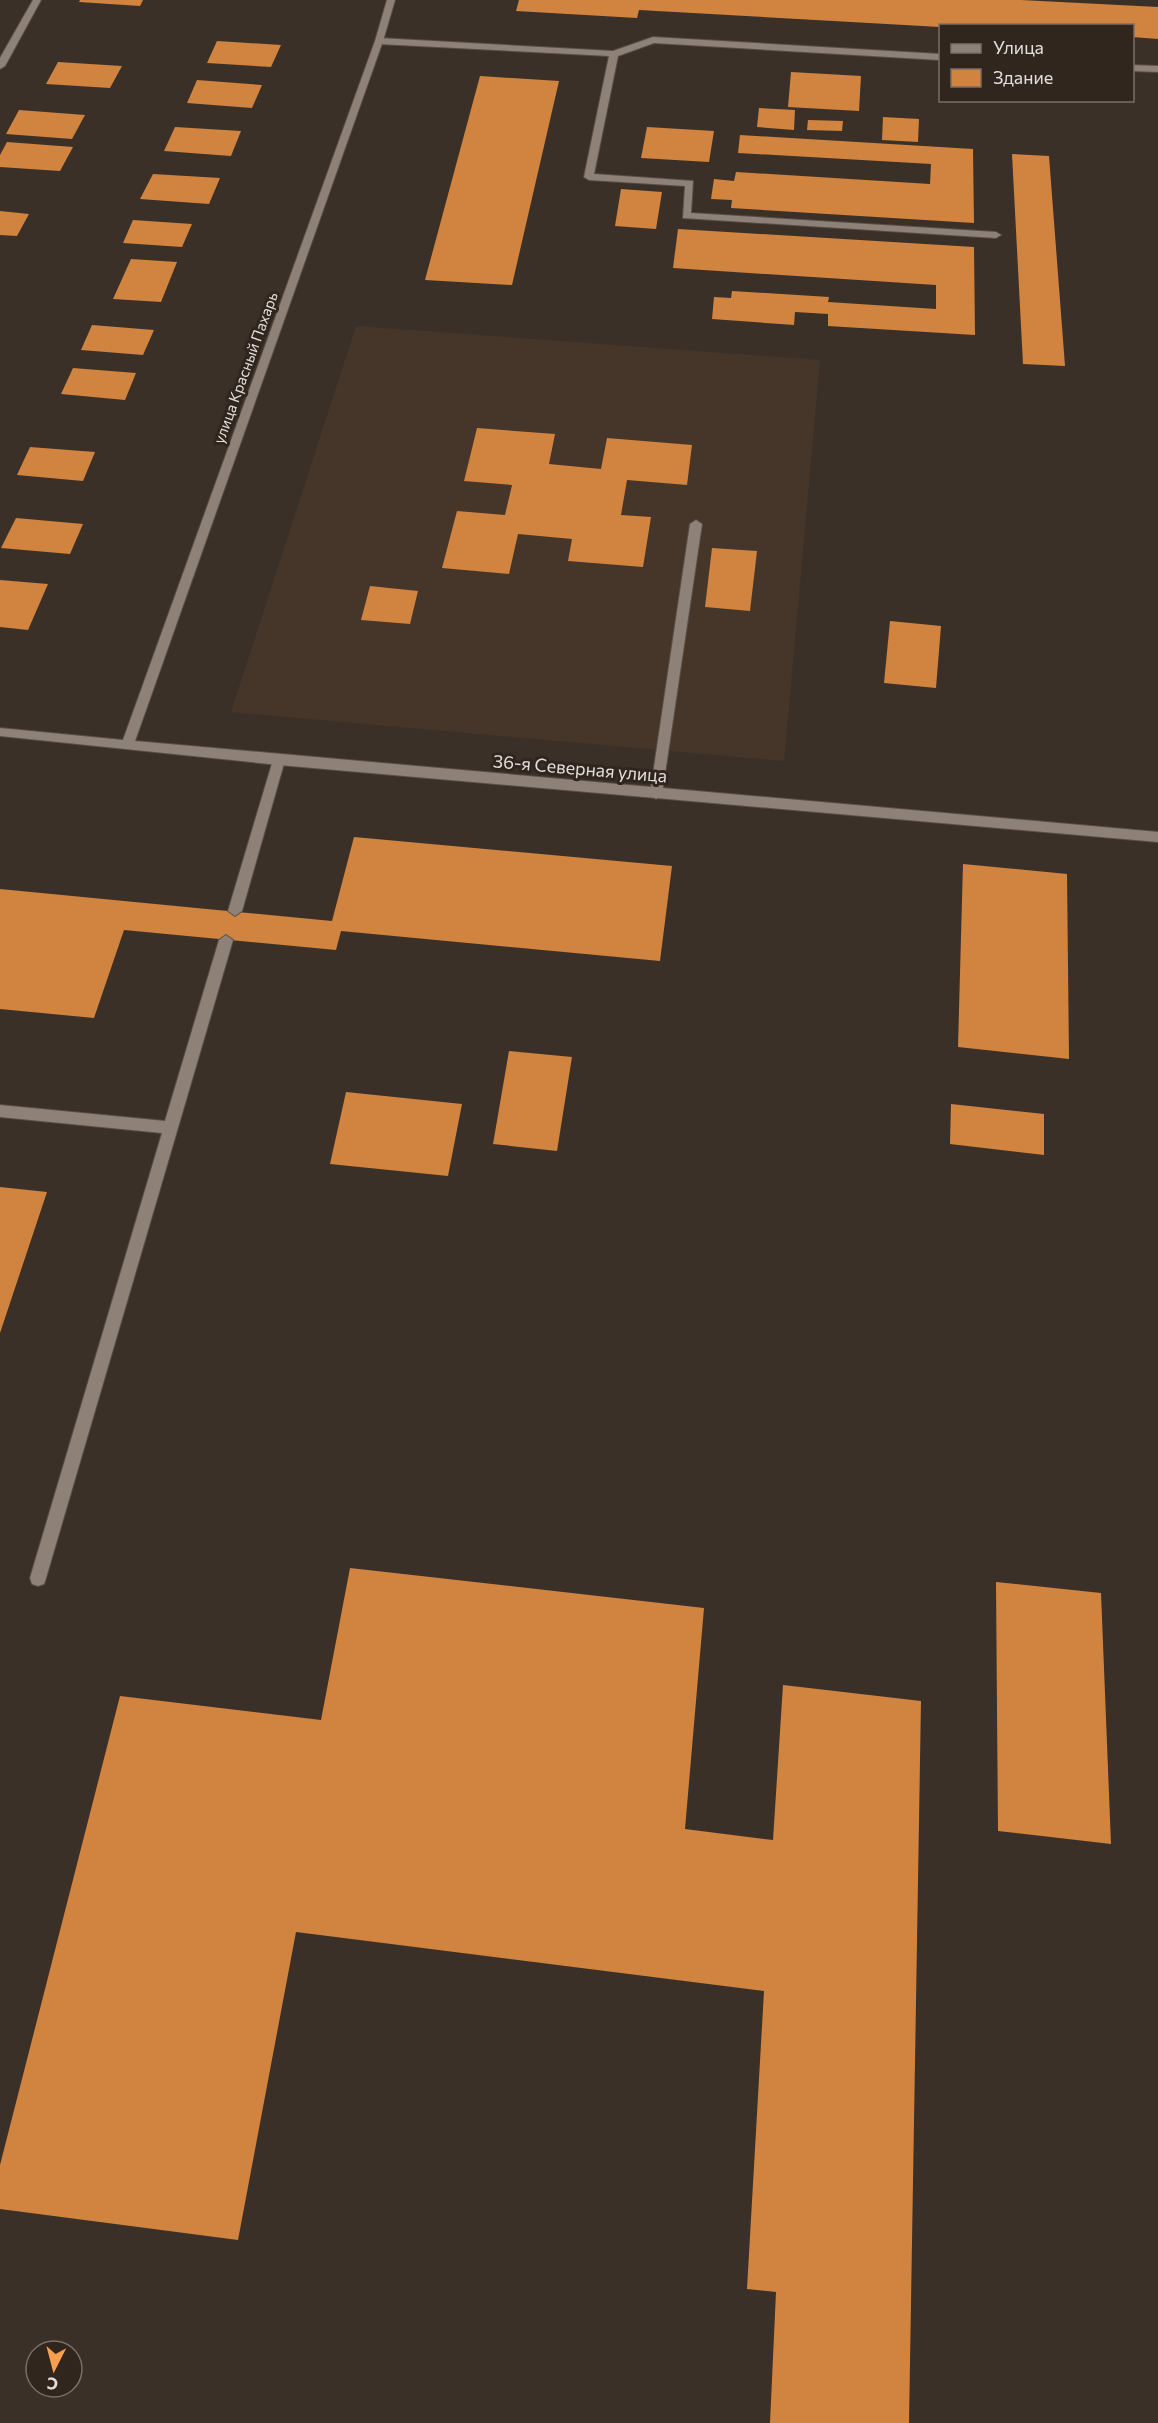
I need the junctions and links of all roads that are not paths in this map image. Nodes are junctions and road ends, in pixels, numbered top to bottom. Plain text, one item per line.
1 (37, 0) edge
2 (391, 0) edge
3 (379, 41) junction
4 (614, 54) junction
5 (939, 57) edge
6 (0, 66) edge
7 (1134, 68) edge
8 (1158, 69) edge
9 (996, 235) dead end
10 (696, 524) dead end
11 (0, 732) edge
12 (127, 745) junction
13 (279, 760) junction
14 (656, 794) junction
15 (1158, 837) edge
16 (235, 911) dead end
17 (226, 940) dead end
18 (0, 1111) edge
19 (171, 1128) junction
20 (39, 1578) dead end

1 - 6 street
2 - 3 street, улица Красный Пахарь
3 - 4 street
3 - 12 street, улица Красный Пахарь
4 - 5 street
4 - 9 street
7 - 8 street
10 - 14 street
11 - 12 street, 36-я Северная улица
12 - 13 street, 36-я Северная улица
13 - 14 street, 36-я Северная улица
13 - 16 street
14 - 15 street, 36-я Северная улица
17 - 19 street
18 - 19 street
19 - 20 street

